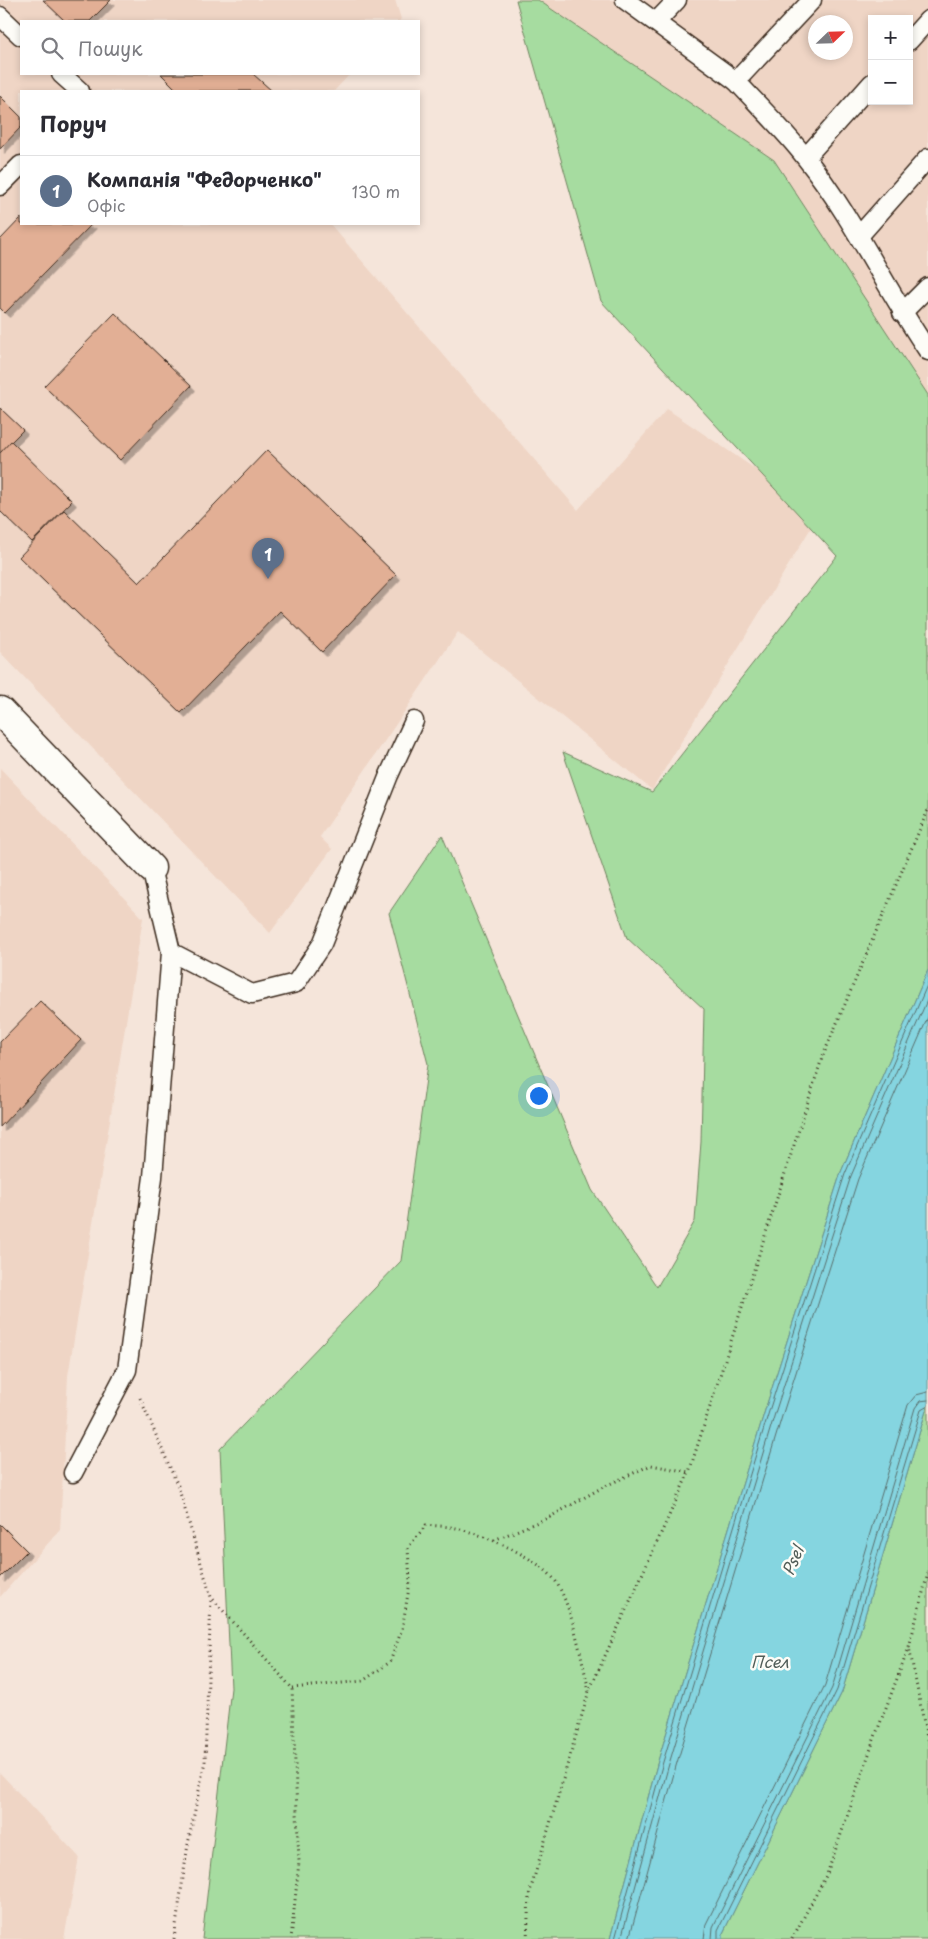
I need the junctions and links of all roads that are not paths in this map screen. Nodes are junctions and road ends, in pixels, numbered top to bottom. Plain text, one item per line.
1 (626, 0) edge
2 (677, 0) edge
3 (812, 0) edge
4 (0, 16) edge
5 (928, 20) edge
6 (656, 22) junction
7 (20, 35) edge
8 (913, 37) edge
9 (62, 75) edge
10 (736, 81) junction
11 (868, 88) edge
12 (79, 90) edge
13 (806, 158) junction
14 (928, 158) edge
15 (20, 167) edge
16 (0, 186) edge
17 (859, 236) junction
18 (928, 287) edge
19 (902, 313) junction
20 (928, 351) edge
21 (0, 711) edge
22 (414, 721) dead end
23 (151, 868) joint
24 (171, 952) junction
25 (73, 1473) dead end

1 - 6 lane
2 - 6 lane
3 - 10 lane
4 - 7 lane
5 - 8 lane
6 - 10 lane
9 - 12 lane
10 - 13 lane
11 - 13 lane
13 - 17 lane
14 - 17 lane
15 - 16 lane
17 - 19 lane
18 - 19 lane
19 - 20 lane
21 - 23 street
22 - 24 lane
23 - 24 lane
24 - 25 lane

